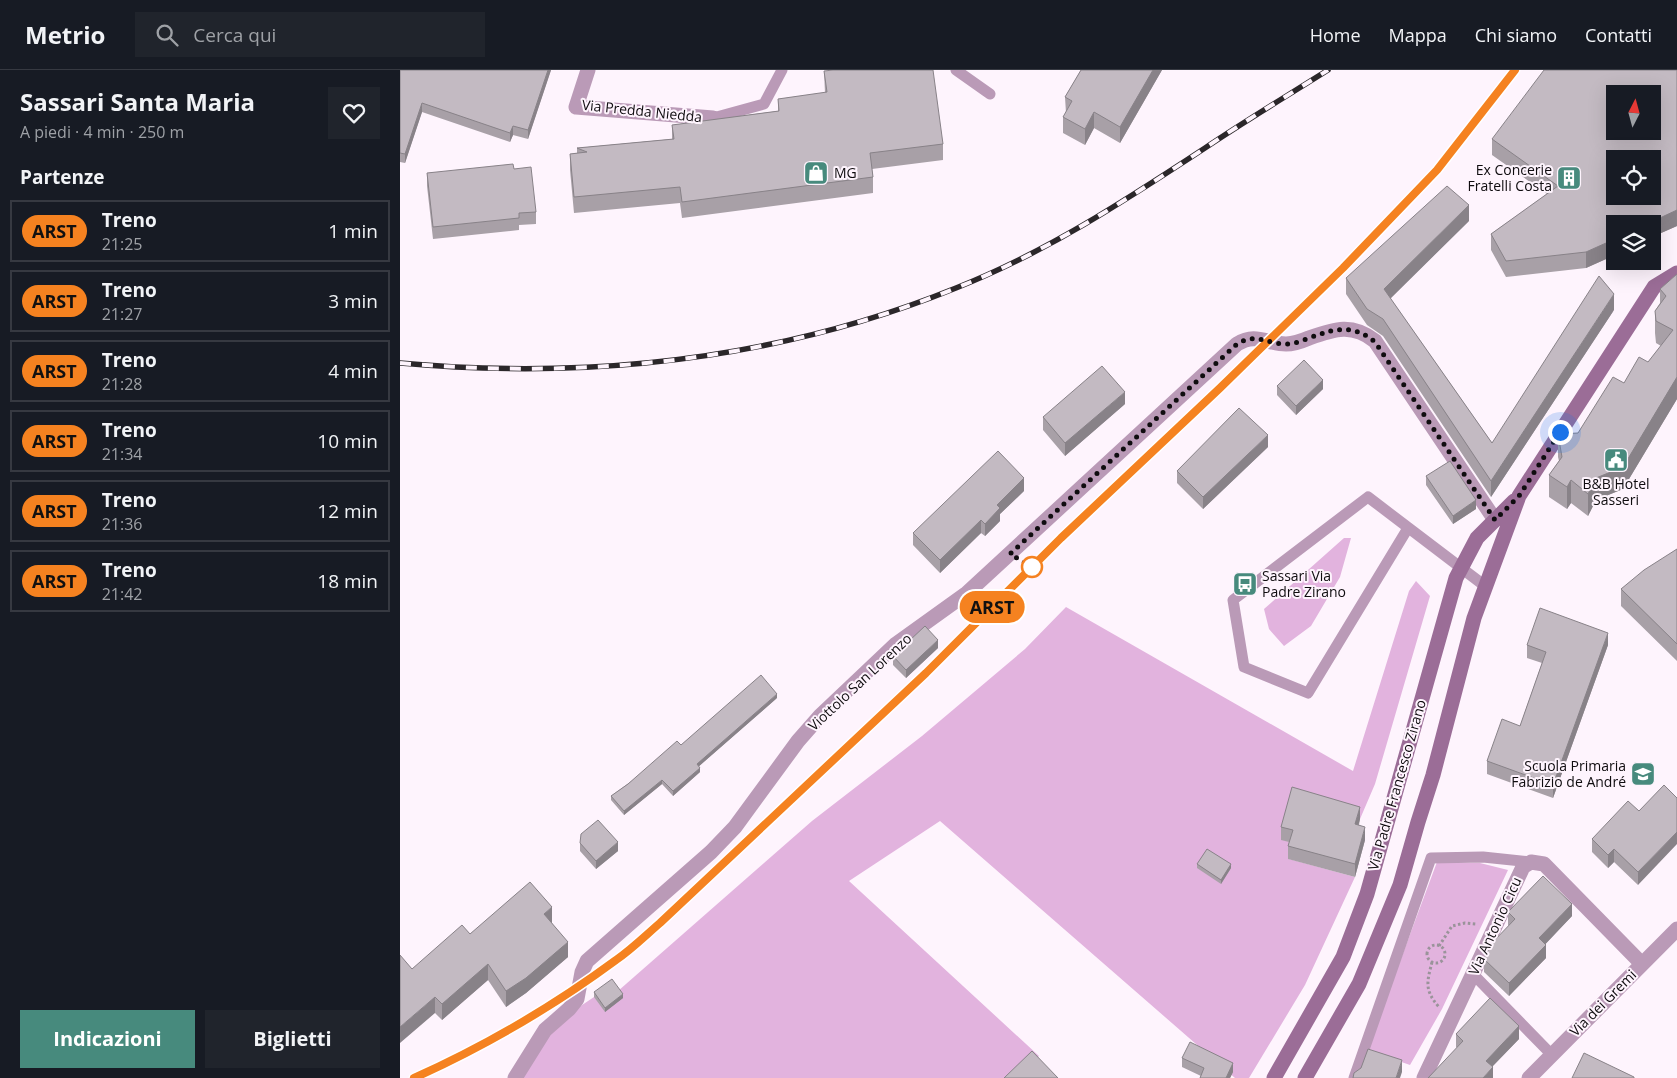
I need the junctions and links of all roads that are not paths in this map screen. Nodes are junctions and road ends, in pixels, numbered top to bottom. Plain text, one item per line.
1 (588, 70) edge
2 (782, 70) edge
3 (956, 70) edge
4 (990, 94) dead end
5 (713, 118) joint
6 (1677, 273) edge
7 (1519, 496) junction
8 (1495, 520) junction
9 (1408, 528) junction
10 (1461, 569) junction
11 (1485, 586) junction
12 (1531, 862) junction
13 (1677, 929) edge
14 (1642, 964) junction
15 (1473, 974) junction
16 (1552, 1055) junction
17 (515, 1078) edge
18 (1274, 1078) edge
19 (1305, 1078) edge
20 (1354, 1078) edge
21 (1424, 1078) edge
22 (1529, 1078) edge

1 - 5 street, Via Predda Niedda
2 - 5 lane
3 - 4 lane
6 - 7 main road, Via Padre Francesco Zirano
7 - 8 main road, Via Padre Francesco Zirano
7 - 11 main road, Via Padre Francesco Zirano
8 - 10 main road, Via Padre Francesco Zirano
8 - 17 street, Viottolo San Lorenzo
9 - 9 lane
9 - 10 lane
10 - 11 lane
10 - 18 main road, Via Padre Francesco Zirano
11 - 19 main road, Via Padre Francesco Zirano
12 - 14 street, Via Antonio Cicu
12 - 15 street, Via Antonio Cicu
12 - 20 lane
13 - 14 street, Via dei Gremi
14 - 16 street, Via dei Gremi
15 - 16 lane
15 - 21 street, Via Antonio Cicu
16 - 22 street, Via dei Gremi

